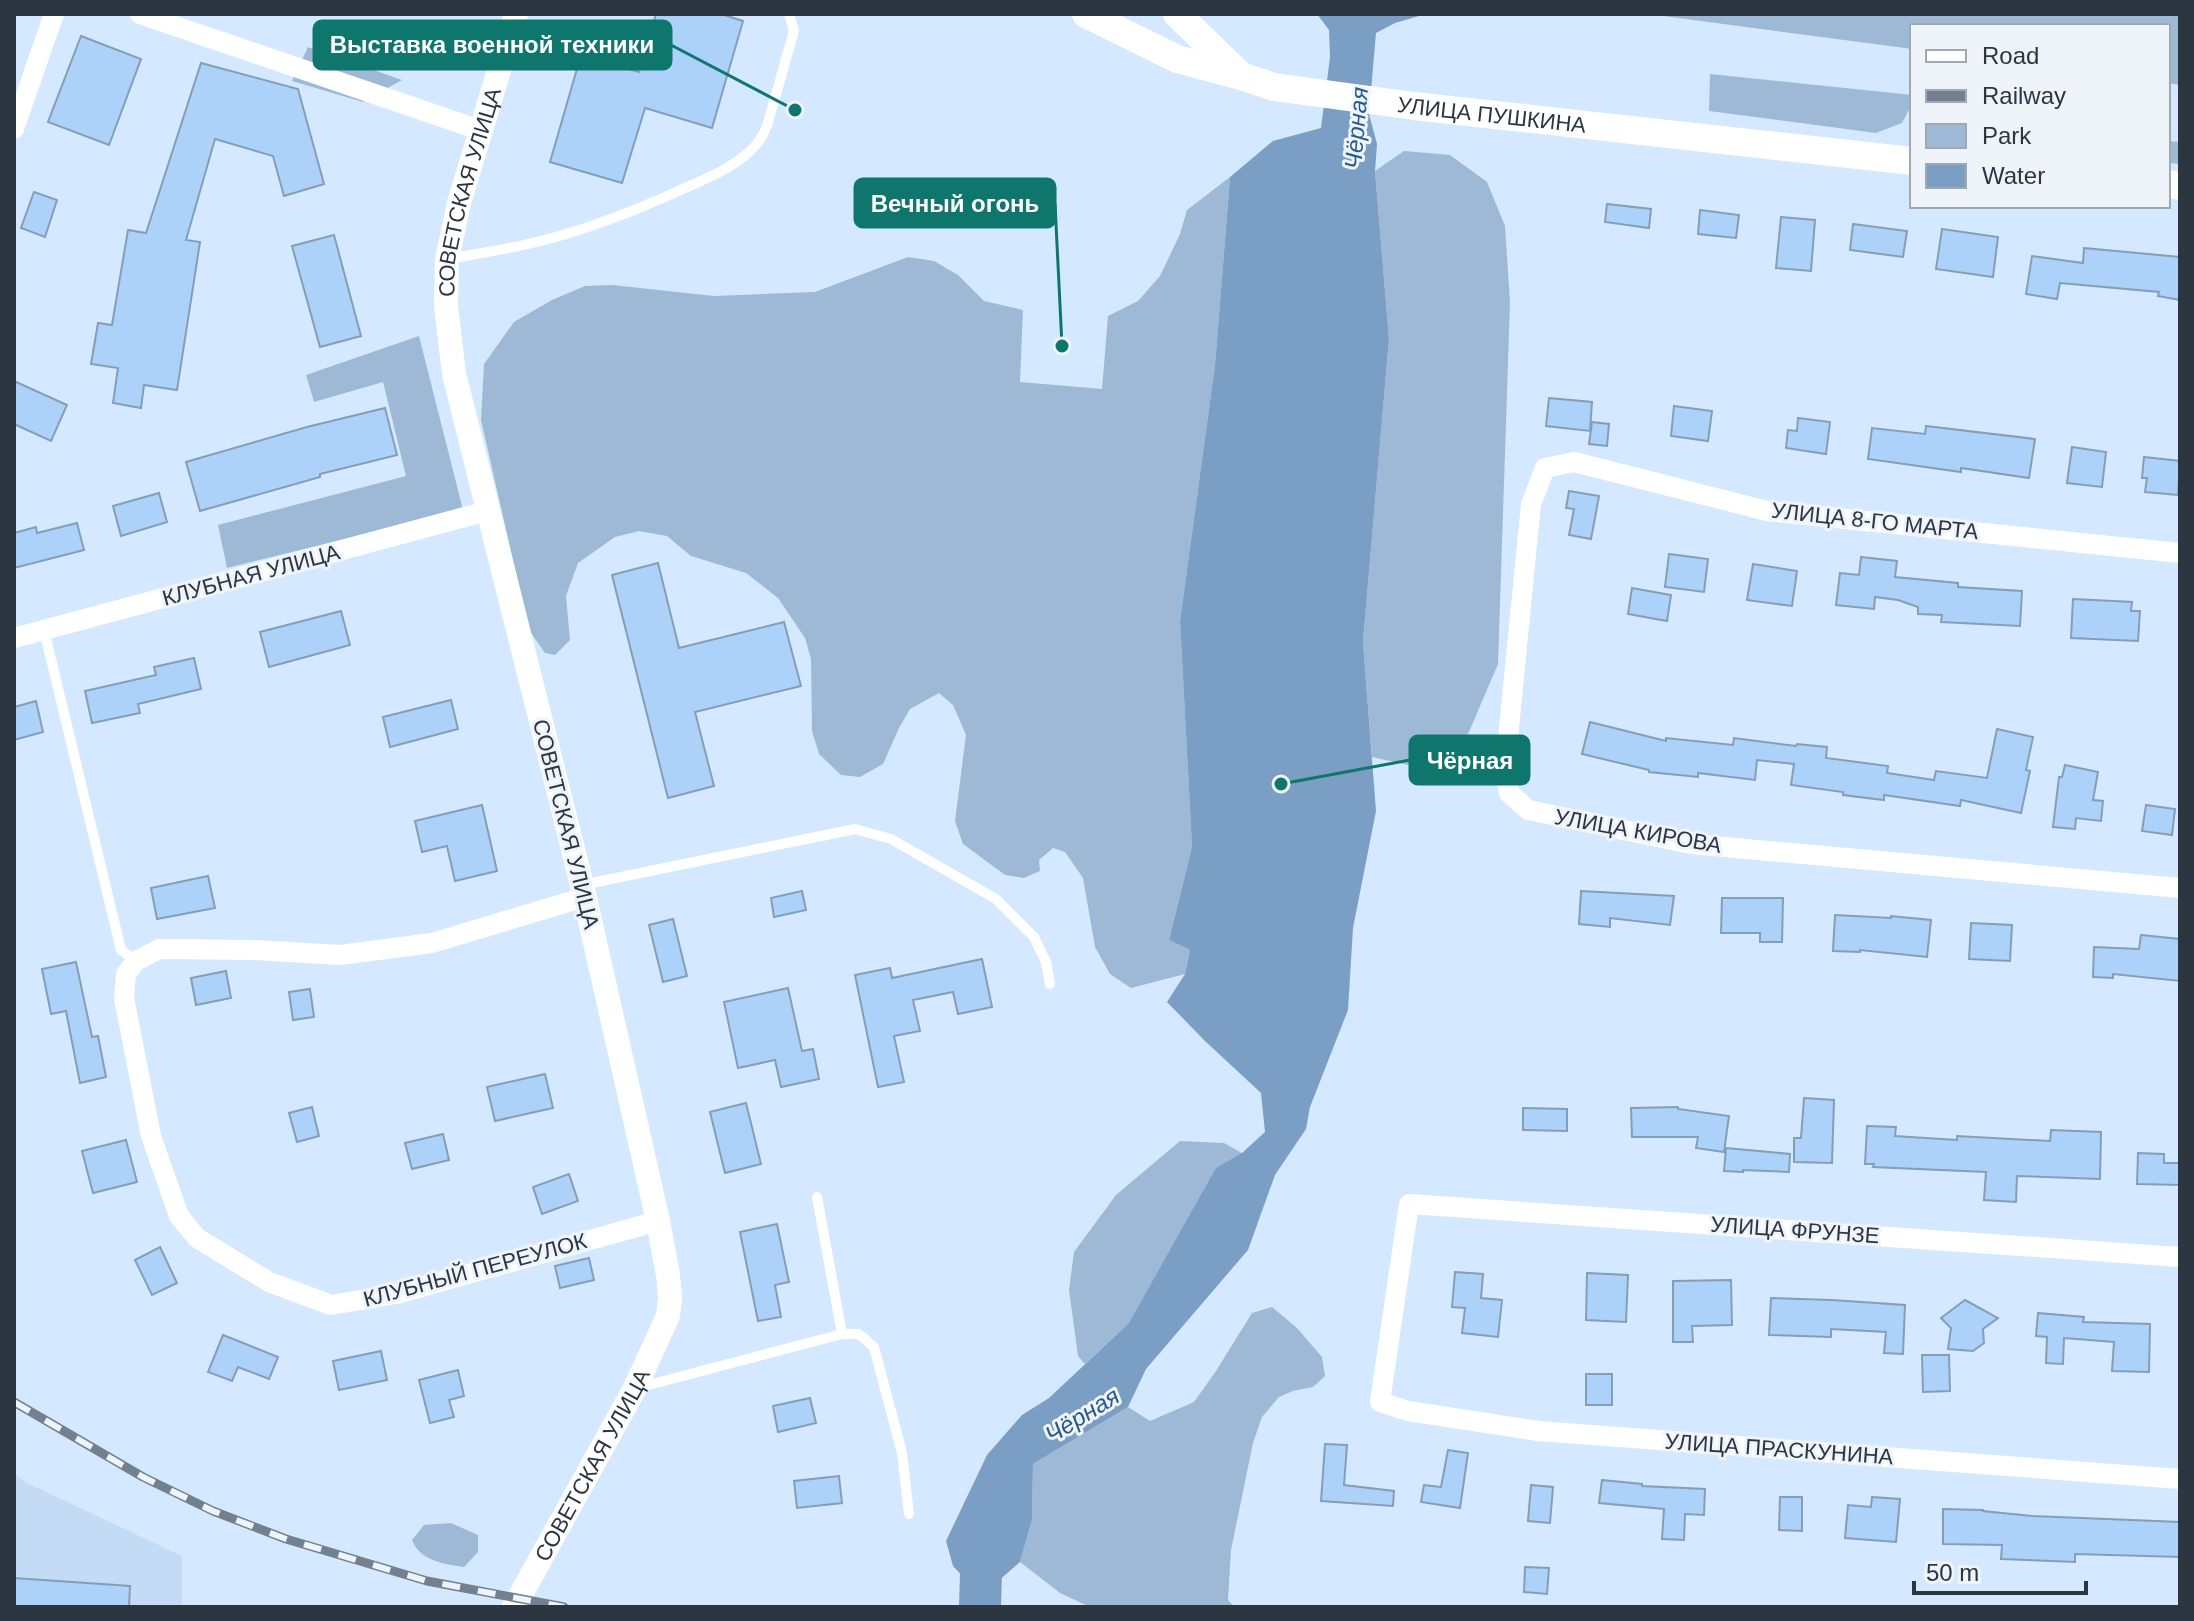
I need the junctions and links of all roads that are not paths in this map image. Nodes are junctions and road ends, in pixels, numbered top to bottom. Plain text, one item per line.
1 (54, 14) edge
2 (140, 14) edge
3 (516, 14) edge
4 (789, 14) edge
5 (1086, 14) edge
6 (1177, 14) edge
7 (186, 21) edge
8 (1241, 76) junction
9 (14, 129) edge
10 (480, 130) junction
11 (1910, 161) edge
12 (447, 260) junction
13 (1574, 462) joint
14 (487, 511) junction
15 (2180, 553) edge
16 (44, 630) junction
17 (14, 638) edge
18 (2180, 888) edge
19 (584, 891) junction
20 (136, 961) junction
21 (1050, 984) dead end
22 (817, 1197) dead end
23 (658, 1221) junction
24 (2180, 1257) edge
25 (842, 1334) junction
26 (635, 1388) junction
27 (1380, 1402) joint
28 (2180, 1479) edge
29 (909, 1514) dead end
30 (514, 1607) edge

1 - 9 street
2 - 7 street
3 - 10 street, СОВЕТСКАЯ УЛИЦА
4 - 12 lane
5 - 8 main road, УЛИЦА ПУШКИНА
6 - 8 main road
7 - 10 street
8 - 11 main road, УЛИЦА ПУШКИНА
10 - 12 street, СОВЕТСКАЯ УЛИЦА
12 - 14 street, СОВЕТСКАЯ УЛИЦА
13 - 15 street, УЛИЦА 8-ГО МАРТА
13 - 18 street, УЛИЦА КИРОВА
14 - 16 street, КЛУБНАЯ УЛИЦА
14 - 19 street, СОВЕТСКАЯ УЛИЦА
16 - 17 street, КЛУБНАЯ УЛИЦА
16 - 20 lane
19 - 20 street
19 - 21 lane
19 - 23 street, СОВЕТСКАЯ УЛИЦА
20 - 23 street, КЛУБНЫЙ ПЕРЕУЛОК
22 - 25 lane
23 - 26 street, СОВЕТСКАЯ УЛИЦА
24 - 27 street, УЛИЦА ФРУНЗЕ
25 - 26 lane
25 - 29 lane
26 - 30 street, СОВЕТСКАЯ УЛИЦА
27 - 28 street, УЛИЦА ПРАСКУНИНА

